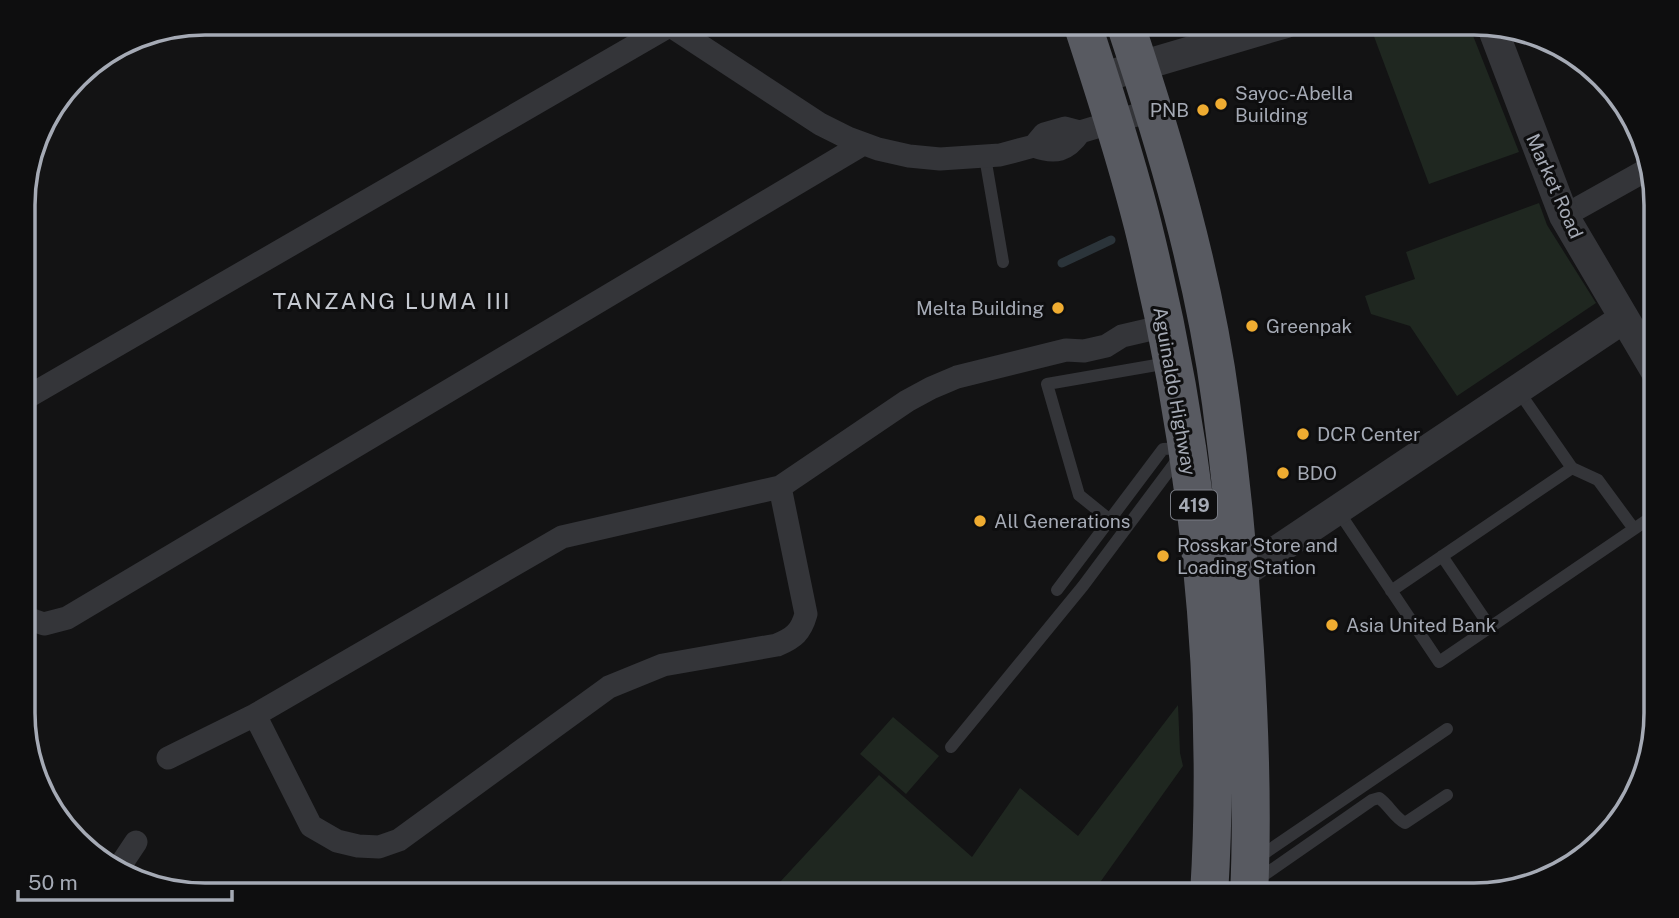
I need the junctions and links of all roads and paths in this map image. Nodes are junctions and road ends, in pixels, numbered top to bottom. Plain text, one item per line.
1 (649, 35) edge
2 (685, 35) edge
3 (1086, 35) edge
4 (1129, 35) edge
5 (1244, 35) edge
6 (1495, 36) edge
7 (1140, 65) junction
8 (1100, 78) junction
9 (1153, 110) junction
10 (1097, 127) junction
11 (863, 144) junction
12 (985, 157) junction
13 (1641, 173) edge
14 (1564, 216) junction
15 (1003, 262) dead end
16 (1623, 319) junction
17 (1168, 344) junction
18 (1644, 353) edge
19 (1518, 390) junction
20 (35, 393) edge
21 (1186, 447) junction
22 (1572, 468) junction
23 (780, 487) junction
24 (1338, 511) junction
25 (1110, 520) junction
26 (1644, 522) edge
27 (1634, 529) junction
28 (1442, 556) junction
29 (1239, 577) junction
30 (1057, 590) dead end
31 (1391, 591) junction
32 (1204, 597) junction
33 (35, 621) edge
34 (1490, 628) junction
35 (256, 715) junction
36 (1447, 729) dead end
37 (951, 747) dead end
38 (168, 758) dead end
39 (1447, 795) dead end
40 (136, 842) dead end
41 (123, 862) edge
42 (1249, 881) edge
43 (1209, 883) edge

1 - 20 street
2 - 11 street
3 - 8 highway, Aguinaldo Highway / 419
4 - 7 highway, Aguinaldo Highway / 419
5 - 7 street
6 - 14 street, Market Road
7 - 8 street
7 - 9 highway, Aguinaldo Highway / 419
8 - 10 highway, Aguinaldo Highway / 419
9 - 10 street
9 - 29 highway, Aguinaldo Highway / 419
10 - 12 street
10 - 17 highway, Aguinaldo Highway / 419
11 - 12 street
11 - 33 street
12 - 15 lane
13 - 14 street
14 - 16 street, Market Road
16 - 18 street, Market Road
16 - 19 street
17 - 21 highway, Aguinaldo Highway / 419
17 - 23 street
17 - 25 lane
19 - 22 lane
19 - 24 street
21 - 25 lane
21 - 32 highway, Aguinaldo Highway / 419
21 - 37 lane
22 - 27 lane
22 - 28 lane
23 - 35 street
23 - 35 street
24 - 29 street
24 - 31 lane
25 - 30 lane
26 - 27 lane
27 - 34 lane
28 - 31 lane
28 - 34 lane
29 - 32 street
29 - 42 highway, Aguinaldo Highway / 419
31 - 34 lane
32 - 43 highway, Aguinaldo Highway / 419
35 - 38 street
36 - 42 lane
39 - 42 lane
40 - 41 street

